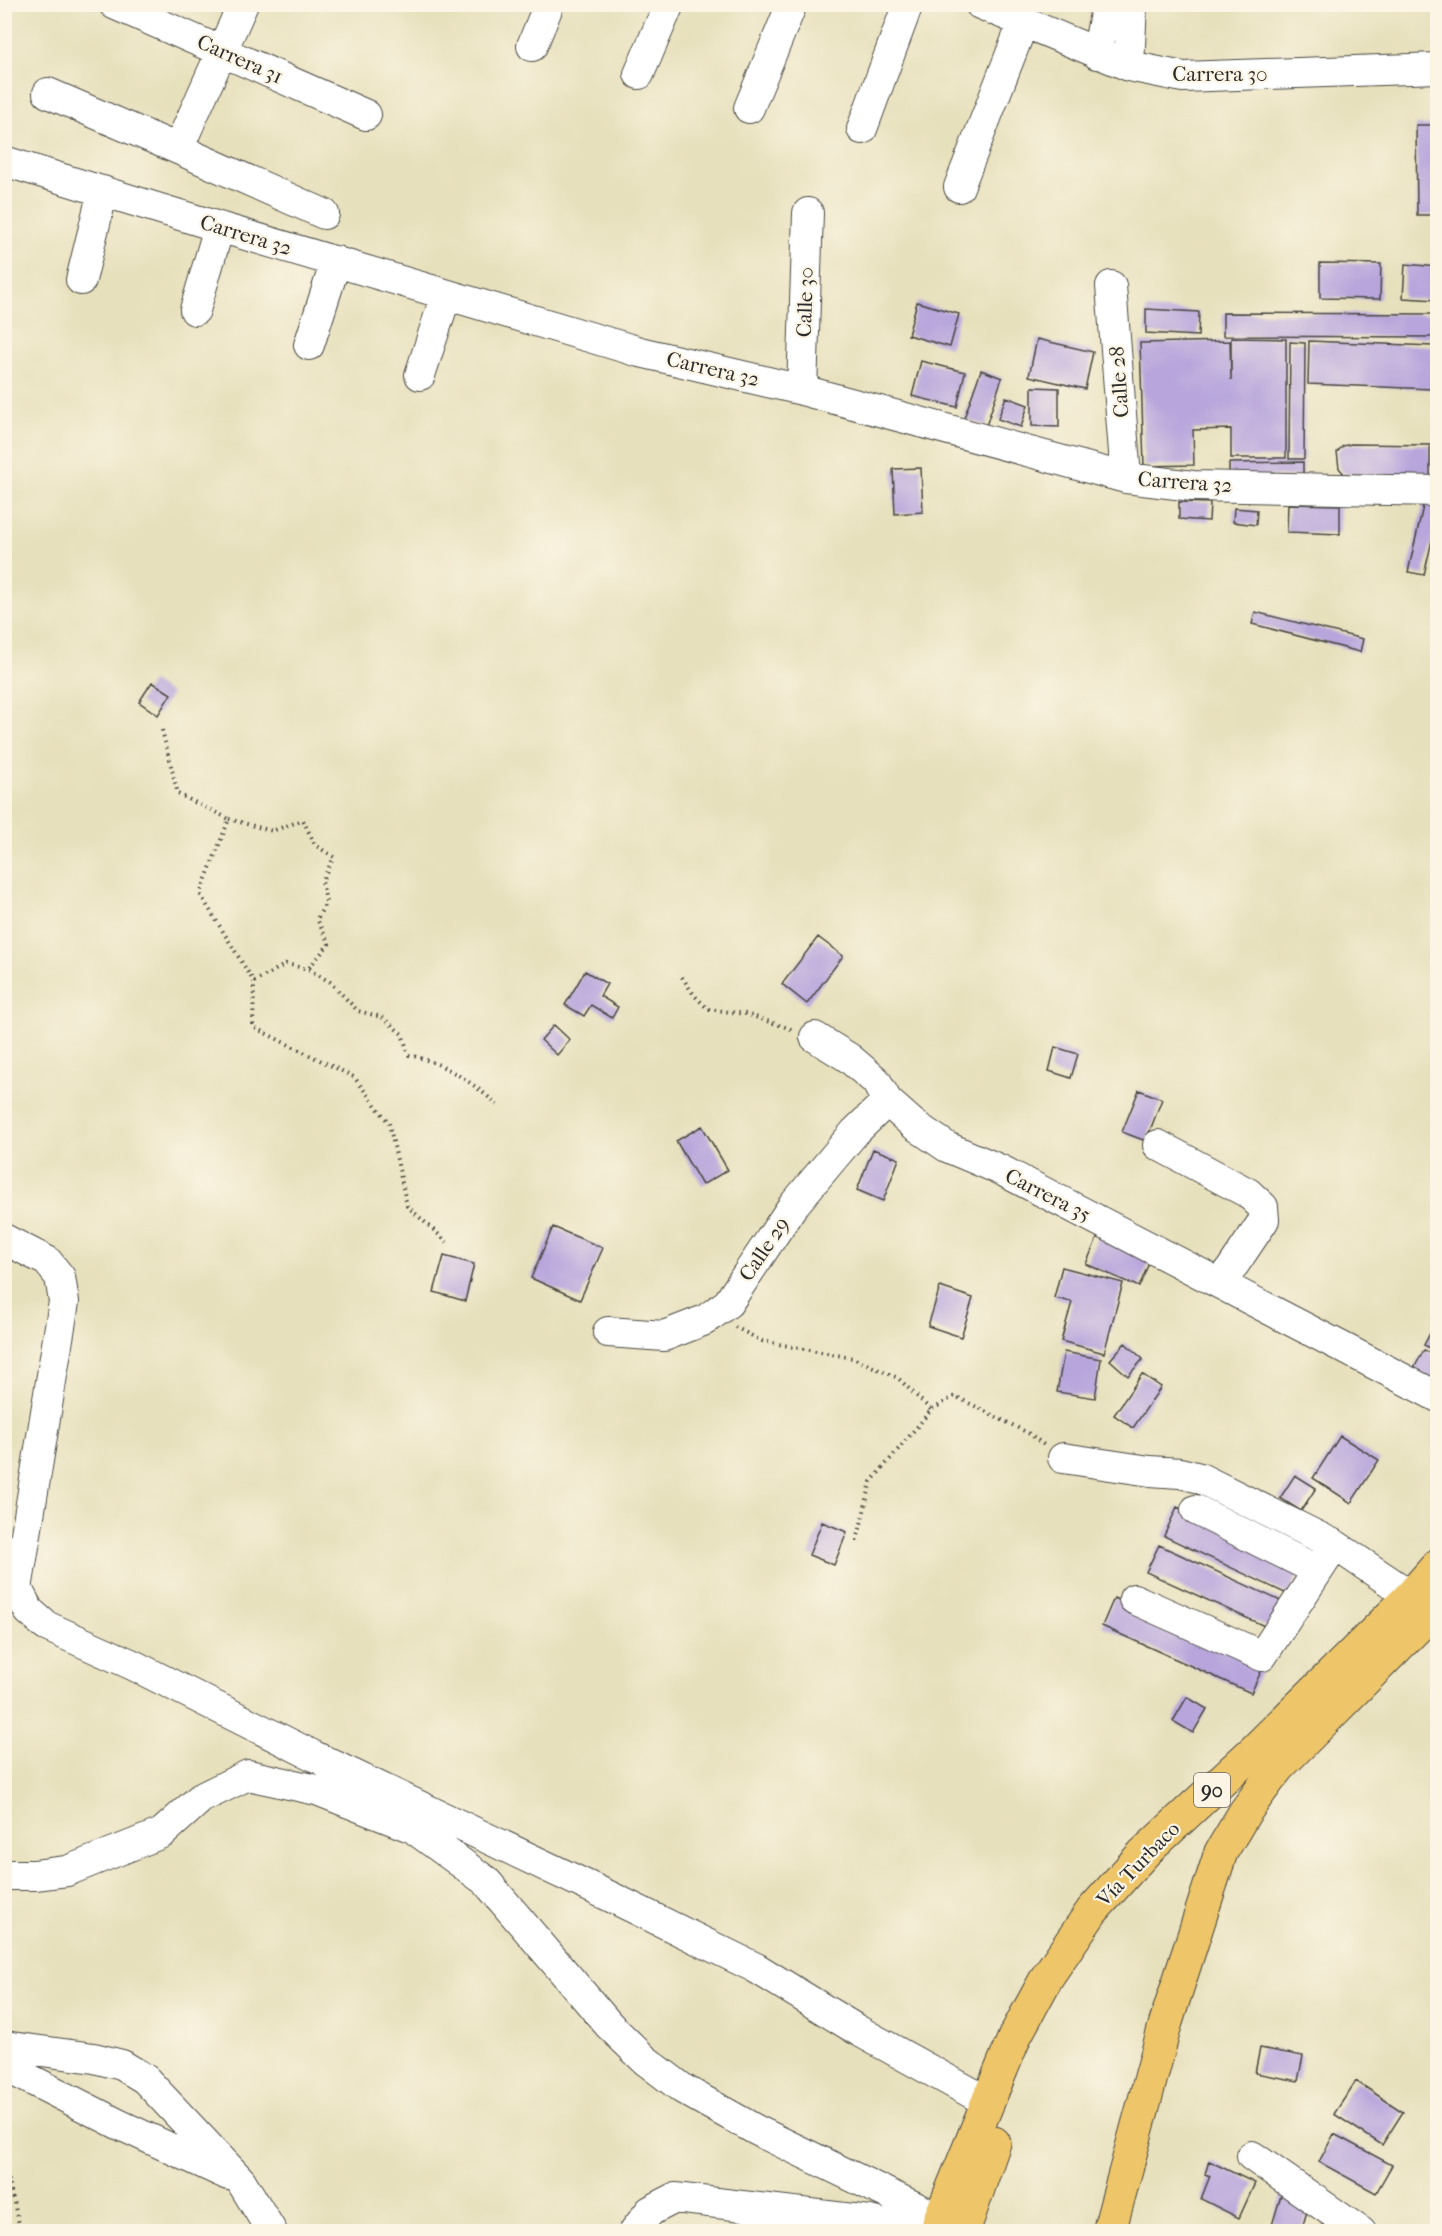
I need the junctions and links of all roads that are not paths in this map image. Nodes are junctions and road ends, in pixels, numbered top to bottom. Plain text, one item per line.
1 (114, 4) edge
2 (243, 4) edge
3 (549, 4) edge
4 (669, 4) edge
5 (792, 4) edge
6 (908, 4) edge
7 (980, 4) edge
8 (1107, 4) edge
9 (1132, 4) edge
10 (1023, 22) junction
11 (532, 46) dead end
12 (222, 51) junction
13 (1096, 54) junction
14 (1129, 66) junction
15 (1437, 68) edge
16 (639, 74) dead end
17 (48, 93) dead end
18 (749, 108) dead end
19 (366, 115) dead end
20 (862, 129) dead end
21 (178, 149) junction
22 (4, 161) edge
23 (959, 187) dead end
24 (103, 191) junction
25 (808, 213) dead end
26 (324, 214) dead end
27 (219, 227) junction
28 (336, 261) junction
29 (81, 280) dead end
30 (1111, 286) dead end
31 (446, 295) junction
32 (195, 310) dead end
33 (309, 345) dead end
34 (420, 375) dead end
35 (802, 390) junction
36 (1126, 478) junction
37 (1437, 491) edge
38 (815, 1037) road end
39 (887, 1101) junction
40 (1158, 1145) dead end
41 (4, 1239) edge
42 (1221, 1284) junction
43 (608, 1332) dead end
44 (1437, 1397) edge
45 (1063, 1458) road end
46 (1196, 1510) dead end
47 (1335, 1545) junction
48 (1437, 1565) edge
49 (1317, 1570) junction
50 (1134, 1599) dead end
51 (1424, 1601) edge
52 (4, 1875) edge
53 (1166, 2022) junction
54 (1015, 2036) junction
55 (4, 2046) edge
56 (4, 2066) edge
57 (988, 2102) junction
58 (1252, 2156) dead end
59 (241, 2181) junction
60 (940, 2229) edge
61 (272, 2232) edge
62 (634, 2232) edge
63 (1092, 2232) edge
64 (1109, 2232) edge
65 (1360, 2232) edge

1 - 12 street, Carrera 31
2 - 12 street
3 - 11 street
4 - 16 street
5 - 18 street
6 - 20 street
7 - 10 street, Carrera 30
8 - 13 street
9 - 14 street
10 - 13 street, Carrera 30
10 - 23 street
12 - 19 street, Carrera 31
12 - 21 street
13 - 14 street, Carrera 30
14 - 15 street, Carrera 30
17 - 21 street
21 - 26 street
22 - 24 street, Carrera 32
24 - 27 street, Carrera 32
24 - 29 street
25 - 35 street, Calle 30
27 - 28 street, Carrera 32
27 - 32 street
28 - 31 street, Carrera 32
28 - 33 street
30 - 36 street, Calle 28
31 - 34 street
31 - 35 street, Carrera 32
35 - 36 street, Carrera 32
36 - 37 street, Carrera 32
38 - 39 street, Carrera 35
39 - 42 street, Carrera 35
39 - 43 street, Calle 29
40 - 42 street
41 - 57 street
42 - 44 street, Carrera 35
45 - 47 street
46 - 49 street
47 - 49 street
47 - 51 street
48 - 51 highway, Vía Turbaco / 90
49 - 50 street
51 - 53 highway, Vía Turbaco / 90
51 - 54 highway, Vía Turbaco / 90
52 - 60 street
53 - 63 highway
53 - 64 highway, Vía Turbaco / 90
54 - 57 highway, Vía Turbaco / 90
54 - 60 highway
55 - 59 street
56 - 59 street
57 - 60 highway, Vía Turbaco / 90
58 - 65 street
59 - 61 street
60 - 62 street

